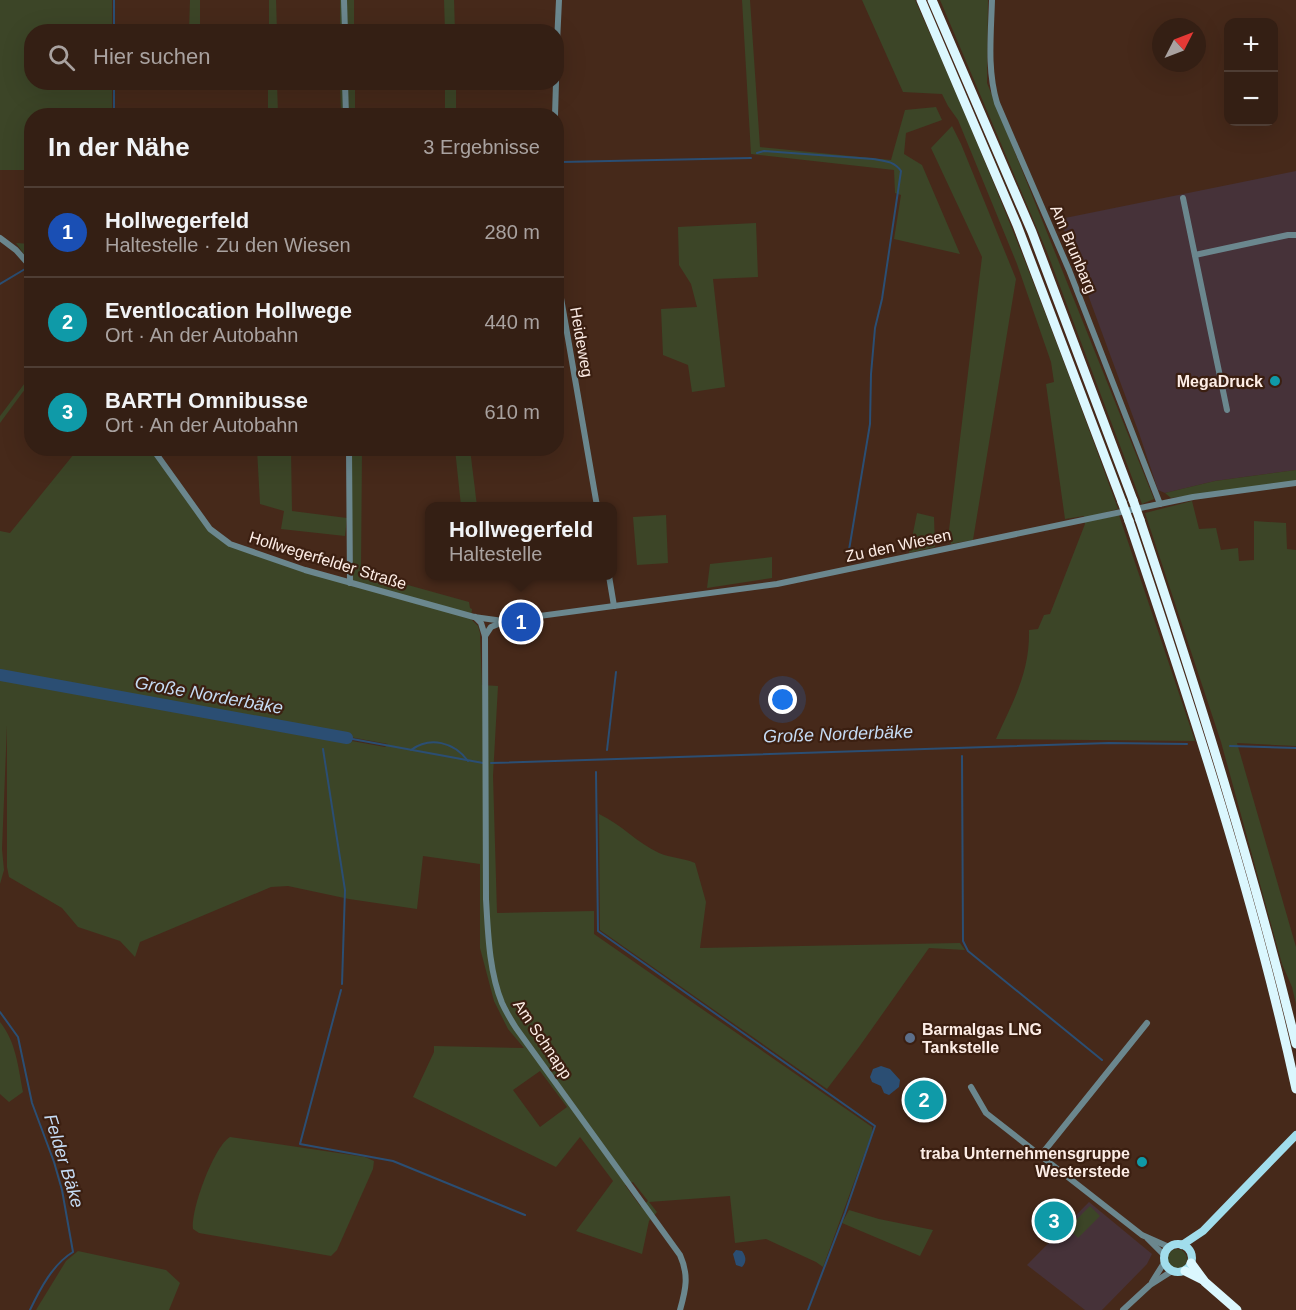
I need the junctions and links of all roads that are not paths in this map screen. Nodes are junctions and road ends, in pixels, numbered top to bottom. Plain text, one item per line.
1 (344, 0) edge
2 (559, 0) edge
3 (921, 0) edge
4 (932, 0) edge
5 (992, 0) edge
6 (345, 24) edge
7 (558, 24) edge
8 (345, 90) edge
9 (556, 90) edge
10 (346, 108) edge
11 (555, 108) edge
12 (1184, 198) dead end
13 (1296, 235) edge
14 (0, 238) edge
15 (1195, 255) junction
16 (24, 259) edge
17 (564, 315) edge
18 (1227, 410) dead end
19 (158, 456) edge
20 (349, 456) edge
21 (1296, 483) edge
22 (596, 502) edge
23 (1160, 504) junction
24 (610, 580) edge
25 (350, 583) junction
26 (614, 606) junction
27 (474, 616) junction
28 (503, 621) junction
29 (484, 636) junction
30 (1147, 1023) dead end
31 (1296, 1044) edge
32 (971, 1087) dead end
33 (1296, 1089) edge
34 (1295, 1136) edge
35 (1041, 1155) junction
36 (1203, 1232) junction
37 (1182, 1245) junction
38 (1190, 1253) junction
39 (1166, 1255) junction
40 (1188, 1267) junction
41 (1172, 1271) junction
42 (1150, 1285) junction
43 (680, 1310) edge
44 (1123, 1310) edge
45 (1237, 1310) edge

1 - 6 street
2 - 7 street
3 - 33 highway, bridge
4 - 31 highway, bridge
5 - 23 street, Am Brunbarg
8 - 10 street
9 - 11 street
12 - 15 street
13 - 15 street
14 - 16 street
15 - 18 street
17 - 22 street, Heideweg
19 - 25 street, Hollwegerfelder Straße
20 - 25 street
21 - 23 street, Zu den Wiesen
23 - 26 street, Zu den Wiesen
24 - 26 street
25 - 27 street, Hollwegerfelder Straße
26 - 28 street, Zu den Wiesen
27 - 28 street, Hollwegerfelder Straße
27 - 29 street, Am Schnapp
28 - 29 street
29 - 43 street, Am Schnapp
30 - 35 street
32 - 35 street
34 - 36 main road
35 - 39 street
36 - 37 main road
36 - 38 main road
37 - 38 main road
37 - 39 main road
38 - 40 main road
39 - 41 main road
39 - 42 street
40 - 41 main road
40 - 45 highway
41 - 42 street
42 - 44 street

